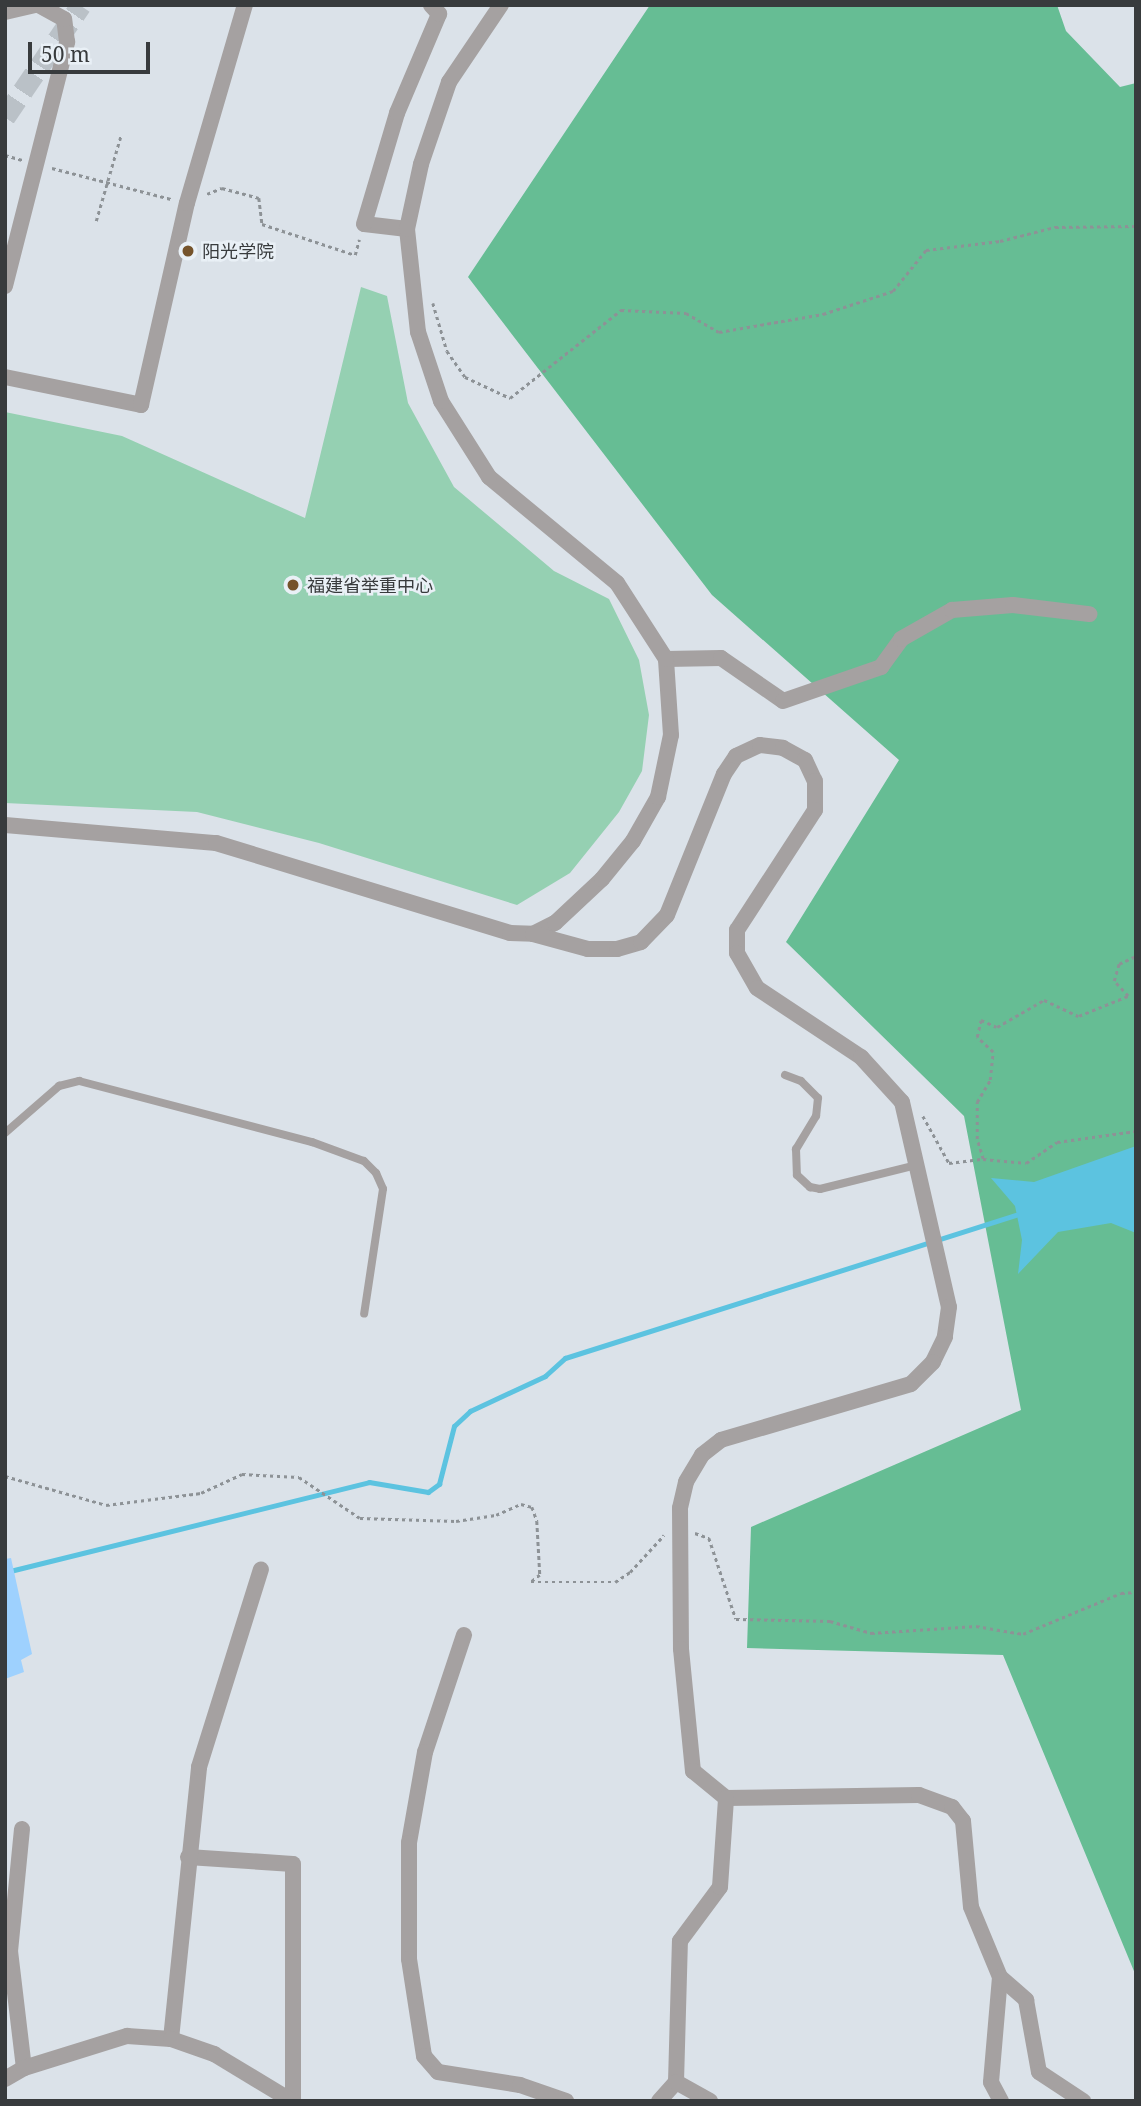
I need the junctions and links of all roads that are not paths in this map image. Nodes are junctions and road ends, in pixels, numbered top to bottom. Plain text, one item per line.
1 (37, 5) edge
2 (245, 5) edge
3 (431, 5) edge
4 (501, 5) edge
5 (5, 12) edge
6 (407, 229) junction
7 (5, 286) edge
8 (5, 377) edge
9 (1089, 614) dead end
10 (666, 659) junction
11 (5, 825) edge
12 (533, 934) junction
13 (785, 1075) dead end
14 (5, 1133) edge
15 (919, 1164) junction
16 (364, 1314) dead end
17 (261, 1569) dead end
18 (464, 1635) dead end
19 (726, 1798) junction
20 (22, 1829) dead end
21 (188, 1857) junction
22 (8, 1951) edge
23 (1000, 1977) junction
24 (171, 2039) junction
25 (24, 2068) junction
26 (5, 2079) edge
27 (676, 2082) junction
28 (292, 2101) edge
29 (566, 2101) edge
30 (659, 2101) edge
31 (710, 2101) edge
32 (1001, 2101) edge
33 (1083, 2101) edge

1 - 5 street
1 - 7 street
2 - 8 street
3 - 6 street
4 - 6 street
6 - 10 street
9 - 10 street
10 - 12 street
11 - 12 street
12 - 15 street
13 - 15 lane
14 - 16 lane
15 - 19 street
17 - 21 street
18 - 29 street
19 - 23 street
19 - 27 street
20 - 22 street
21 - 24 street
21 - 28 street
22 - 25 street
23 - 32 street
23 - 33 street
24 - 25 street
24 - 28 street
25 - 26 street
27 - 30 street
27 - 31 street

